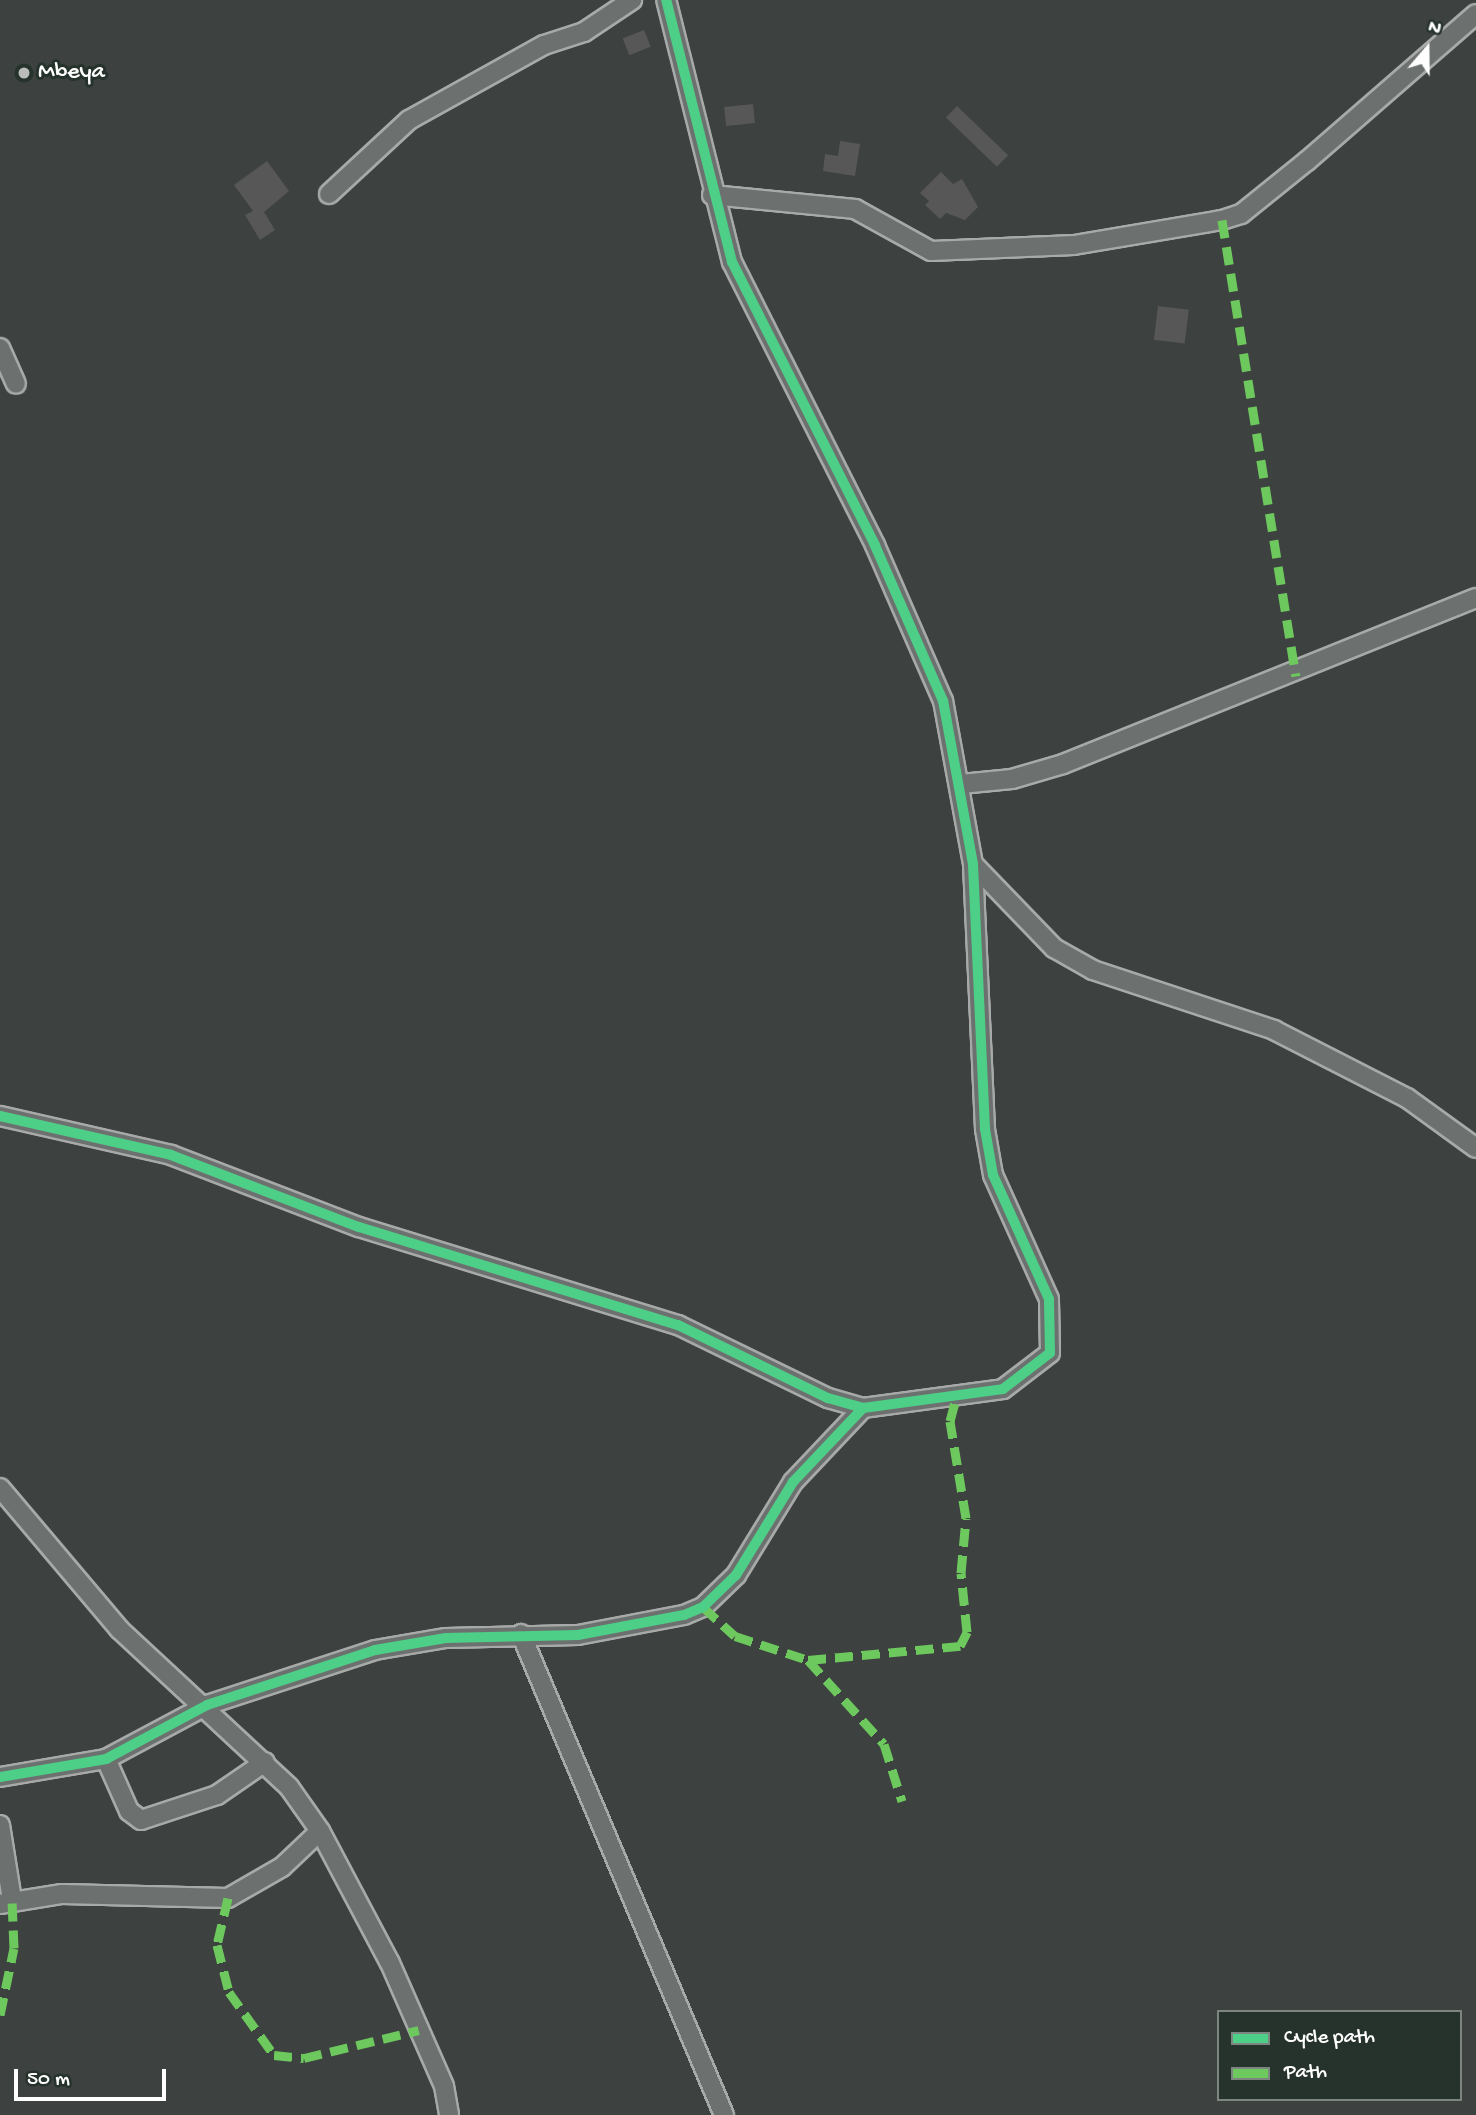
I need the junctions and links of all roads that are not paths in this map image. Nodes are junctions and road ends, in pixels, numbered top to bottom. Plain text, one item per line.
1 (632, 0) edge
2 (666, 0) edge
3 (1476, 14) edge
4 (329, 194) dead end
5 (712, 194) junction
6 (0, 348) edge
7 (16, 384) dead end
8 (1476, 598) edge
9 (961, 784) junction
10 (973, 863) junction
11 (0, 1116) edge
12 (1476, 1148) edge
13 (863, 1408) junction
14 (0, 1488) edge
15 (521, 1634) junction
16 (206, 1704) junction
17 (106, 1759) junction
18 (265, 1762) junction
19 (0, 1776) edge
20 (0, 1825) edge
21 (320, 1831) junction
22 (6, 1902) edge
23 (449, 2115) edge
24 (724, 2115) edge

1 - 4 street
2 - 5 street
3 - 5 street
5 - 9 street
6 - 7 street
8 - 9 street
9 - 10 street
10 - 12 street
10 - 13 street
11 - 13 street
13 - 15 street
14 - 16 street
15 - 16 street
15 - 24 street
16 - 17 street
16 - 18 street
17 - 18 street
17 - 19 street
18 - 21 street
20 - 22 street
21 - 22 street
21 - 23 street

